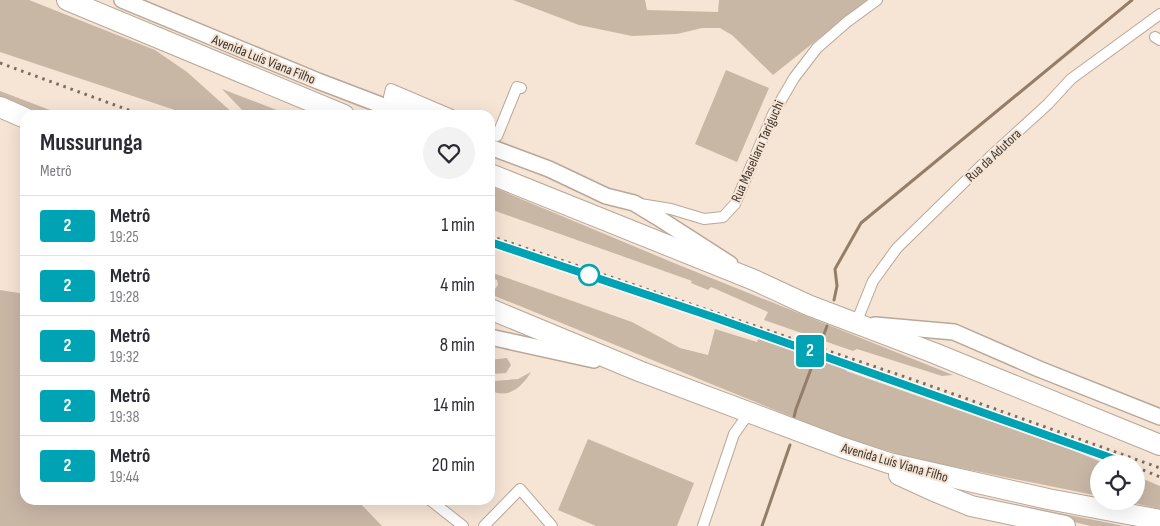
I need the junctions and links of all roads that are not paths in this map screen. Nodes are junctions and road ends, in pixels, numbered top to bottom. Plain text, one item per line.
1 (67, 0) edge
2 (122, 0) edge
3 (877, 0) edge
4 (142, 5) edge
5 (1160, 14) edge
6 (521, 88) dead end
7 (395, 95) dead end
8 (0, 107) edge
9 (332, 110) edge
10 (394, 110) edge
11 (419, 110) edge
12 (426, 110) edge
13 (440, 110) edge
14 (20, 117) edge
15 (495, 135) edge
16 (495, 149) edge
17 (495, 176) edge
18 (634, 203) junction
19 (754, 280) junction
20 (495, 311) edge
21 (860, 324) junction
22 (495, 338) edge
23 (639, 371) junction
24 (749, 413) junction
25 (1160, 417) edge
26 (1160, 445) edge
27 (841, 447) junction
28 (436, 505) edge
29 (1160, 520) edge
30 (463, 526) edge
31 (484, 526) edge
32 (552, 526) edge
33 (703, 526) edge
34 (1065, 526) edge

1 - 9 highway, Avenida Luís Viana Filho
2 - 4 main road, Avenida Luís Viana Filho
3 - 18 street, Rua Maseliaru Tariguchi
4 - 10 main road, Avenida Luís Viana Filho
5 - 21 street, Rua da Adutora
6 - 15 street
7 - 12 street
8 - 14 highway
11 - 13 street
16 - 18 main road
17 - 19 highway
18 - 19 main road
19 - 21 highway
20 - 23 highway, Avenida Luís Viana Filho
21 - 25 main road
21 - 26 highway
22 - 23 main road, Avenida Luís Viana Filho
23 - 24 highway, Avenida Luís Viana Filho
24 - 27 highway, Avenida Luís Viana Filho
24 - 33 street
27 - 29 highway, Avenida Luís Viana Filho
27 - 34 highway
28 - 30 street
31 - 32 street

